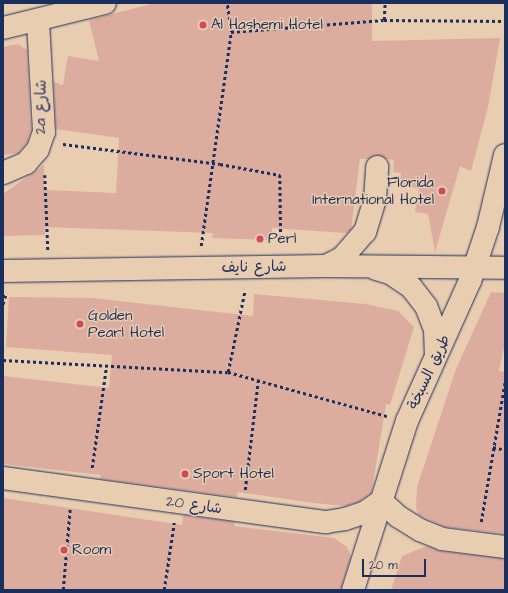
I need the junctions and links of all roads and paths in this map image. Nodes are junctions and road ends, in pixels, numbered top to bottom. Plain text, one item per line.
1 (105, 3) edge
2 (227, 3) edge
3 (385, 3) edge
4 (38, 20) junction
5 (384, 20) junction
6 (505, 21) edge
7 (3, 28) edge
8 (231, 32) junction
9 (44, 132) junction
10 (213, 164) junction
11 (377, 167) dead end
12 (504, 167) edge
13 (45, 172) dead end
14 (3, 173) edge
15 (326, 266) junction
16 (367, 266) junction
17 (281, 267) junction
18 (198, 268) junction
19 (249, 268) junction
20 (474, 268) junction
21 (505, 268) edge
22 (49, 270) junction
23 (3, 271) edge
24 (436, 353) junction
25 (3, 360) edge
26 (106, 368) junction
27 (228, 372) junction
28 (258, 381) junction
29 (505, 381) edge
30 (504, 394) edge
31 (406, 421) junction
32 (493, 447) junction
33 (505, 450) edge
34 (3, 478) edge
35 (81, 489) junction
36 (381, 501) junction
37 (177, 502) junction
38 (243, 511) junction
39 (478, 544) junction
40 (505, 547) edge
41 (63, 590) edge
42 (164, 590) edge
43 (353, 590) edge

1 - 4 street
2 - 8 path
3 - 5 path
4 - 7 street
4 - 9 street, 2a شارع
5 - 6 path
5 - 8 path
8 - 10 path
9 - 10 path
9 - 14 street, 2a شارع
10 - 17 path
10 - 18 path
11 - 15 street
12 - 20 street, طريق السبخة
13 - 22 path
15 - 16 street, شارع نايف
15 - 17 street, شارع نايف
16 - 20 street, شارع نايف
16 - 24 street
17 - 19 street, شارع نايف
18 - 19 street, شارع نايف
18 - 22 street, شارع نايف
19 - 27 path
20 - 21 street, شارع نايف
20 - 24 street, طريق السبخة
22 - 23 street, شارع نايف
24 - 31 street, طريق السبخة
25 - 26 path
26 - 27 path
26 - 35 path
27 - 28 path
28 - 31 path
28 - 38 path
29 - 30 path
30 - 32 path
31 - 36 street, طريق السبخة
32 - 33 path
32 - 39 path
34 - 35 street, شارع 20
35 - 37 street, شارع 20
35 - 41 path
36 - 38 street, شارع 20
36 - 39 street
36 - 43 street, طريق السبخة
37 - 38 street, شارع 20
37 - 42 path
39 - 40 street

